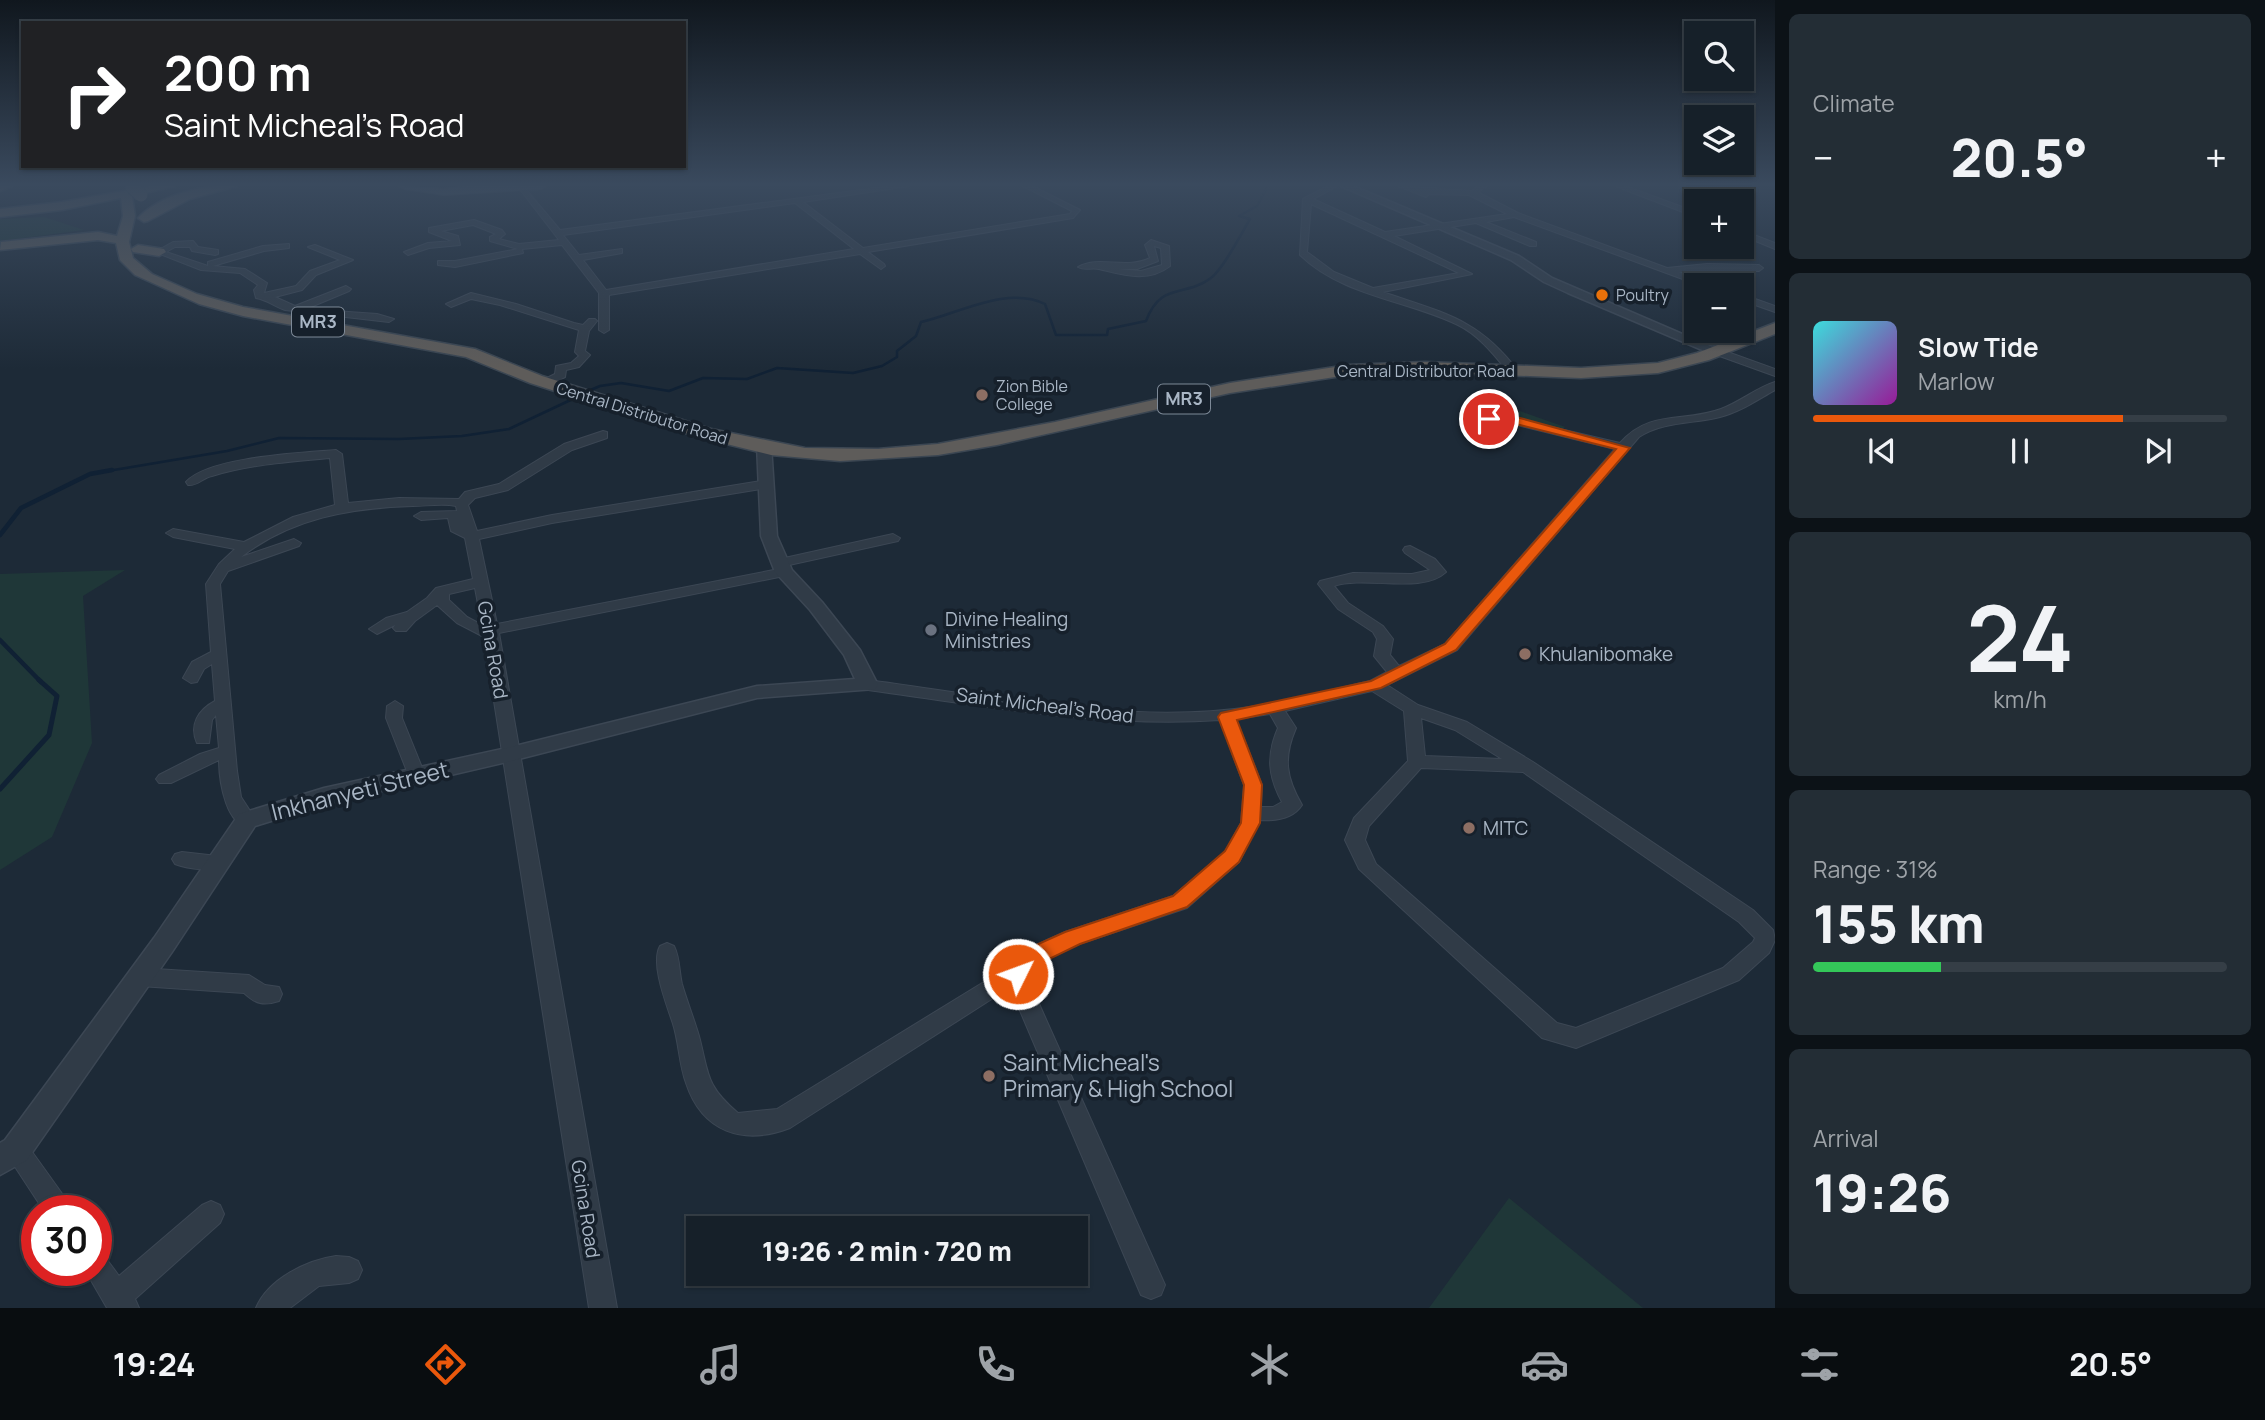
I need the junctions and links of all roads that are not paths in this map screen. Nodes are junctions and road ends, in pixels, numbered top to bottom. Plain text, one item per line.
1 (124, 247) edge
2 (140, 247) edge
3 (169, 247) edge
4 (194, 247) edge
5 (278, 247) edge
6 (312, 247) dead end
7 (435, 247) edge
8 (532, 247) edge
9 (569, 247) edge
10 (858, 247) edge
11 (882, 247) edge
12 (1150, 247) edge
13 (1165, 247) edge
14 (1303, 247) edge
15 (1411, 247) edge
16 (1490, 247) edge
17 (1602, 247) edge
18 (862, 250) junction
19 (619, 251) dead end
20 (159, 252) junction
21 (215, 252) dead end
22 (408, 252) dead end
23 (141, 254) junction
24 (578, 258) junction
25 (441, 263) dead end
26 (881, 266) dead end
27 (1100, 266) junction
28 (202, 267) junction
29 (1082, 267) dead end
30 (1759, 268) dead end
31 (1666, 271) junction
32 (1684, 277) edge
33 (346, 289) dead end
34 (1374, 291) junction
35 (604, 293) junction
36 (268, 296) junction
37 (1754, 302) edge
38 (451, 304) dead end
39 (297, 309) junction
40 (1775, 309) edge
41 (603, 311) junction
42 (389, 319) dead end
43 (1775, 319) edge
44 (584, 328) junction
45 (1775, 328) edge
46 (604, 330) dead end
47 (1714, 351) junction
48 (1511, 368) junction
49 (1775, 373) edge
50 (560, 385) junction
51 (1775, 385) edge
52 (1480, 434) dead end
53 (603, 435) dead end
54 (765, 447) junction
55 (1624, 448) junction
56 (192, 482) dead end
57 (766, 484) junction
58 (461, 504) junction
59 (342, 506) junction
60 (421, 516) dead end
61 (173, 533) dead end
62 (472, 536) junction
63 (893, 538) dead end
64 (294, 543) dead end
65 (247, 547) junction
66 (1410, 550) dead end
67 (782, 567) junction
68 (219, 570) junction
69 (481, 582) junction
70 (441, 590) junction
71 (415, 615) junction
72 (401, 628) dead end
73 (377, 629) dead end
74 (487, 631) junction
75 (219, 654) junction
76 (1398, 675) junction
77 (191, 678) dead end
78 (867, 685) junction
79 (1376, 685) junction
80 (224, 704) junction
81 (395, 706) dead end
82 (1275, 707) junction
83 (1412, 709) junction
84 (1227, 717) junction
85 (203, 738) dead end
86 (228, 751) junction
87 (511, 754) junction
88 (1417, 762) junction
89 (1527, 766) junction
90 (415, 775) junction
91 (165, 779) dead end
92 (1251, 813) junction
93 (247, 820) junction
94 (182, 859) dead end
95 (219, 862) junction
96 (667, 952) dead end
97 (1018, 971) junction
98 (140, 977) junction
99 (271, 994) dead end
100 (8, 1155) edge
101 (44, 1195) edge
102 (211, 1214) dead end
103 (349, 1270) dead end
104 (1151, 1285) dead end
105 (110, 1286) edge
106 (121, 1303) edge
107 (270, 1308) edge
108 (603, 1308) edge

1 - 50 highway, Central Distributor Road / MR3
2 - 23 highway
3 - 20 street
4 - 21 street
5 - 28 street
6 - 36 street
7 - 22 street
8 - 25 street
9 - 24 street
10 - 18 street
11 - 18 street
12 - 27 street
13 - 27 street
14 - 34 street
15 - 34 street
16 - 47 street
17 - 31 street
18 - 26 street
18 - 35 street
19 - 24 street
20 - 23 highway
20 - 28 street
23 - 50 highway, Central Distributor Road / MR3
24 - 35 street
27 - 29 street
28 - 36 street
30 - 31 street
31 - 32 street
33 - 39 street
34 - 48 street
35 - 41 street
36 - 39 street
37 - 40 street
38 - 44 street
39 - 42 street
41 - 44 street
41 - 46 street
43 - 47 highway, Central Distributor Road / MR3
44 - 50 street
45 - 47 highway, Central Distributor Road / MR3
47 - 48 highway, Central Distributor Road / MR3
47 - 49 street
48 - 54 highway, Central Distributor Road / MR3
50 - 54 highway, Central Distributor Road / MR3
51 - 55 street, Saint Micheal's Road
52 - 55 street
53 - 58 street
54 - 57 street
55 - 76 street, Saint Micheal's Road
56 - 59 street
57 - 62 street
57 - 67 street
58 - 59 street
58 - 62 street, Gcina Road
59 - 65 street
60 - 62 street
61 - 65 street
62 - 69 street, Gcina Road
63 - 67 street
64 - 68 street
65 - 68 street
66 - 76 street
67 - 74 street
67 - 78 street
68 - 75 street
69 - 70 street
69 - 74 street, Gcina Road
70 - 71 street
70 - 74 street
71 - 72 street
71 - 73 street
74 - 87 street, Gcina Road
75 - 77 street
75 - 80 street
76 - 79 street, Saint Micheal's Road
78 - 84 street, Saint Micheal's Road
78 - 87 street, Inkhanyeti Street
79 - 82 street, Saint Micheal's Road
79 - 83 street
80 - 85 street
80 - 86 street
81 - 90 street
82 - 84 street, Saint Micheal's Road
82 - 92 street
83 - 88 street
83 - 89 street
84 - 92 street
86 - 91 street
86 - 93 street
87 - 90 street, Inkhanyeti Street
87 - 108 street, Gcina Road
88 - 89 street
88 - 89 street
90 - 93 street, Inkhanyeti Street
92 - 97 street
93 - 95 street, Inkhanyeti Street
94 - 95 street
95 - 98 street, Inkhanyeti Street
96 - 97 street
97 - 104 street
98 - 99 street
98 - 100 street, Inkhanyeti Street
100 - 101 street
102 - 106 street
103 - 107 street
105 - 106 street

